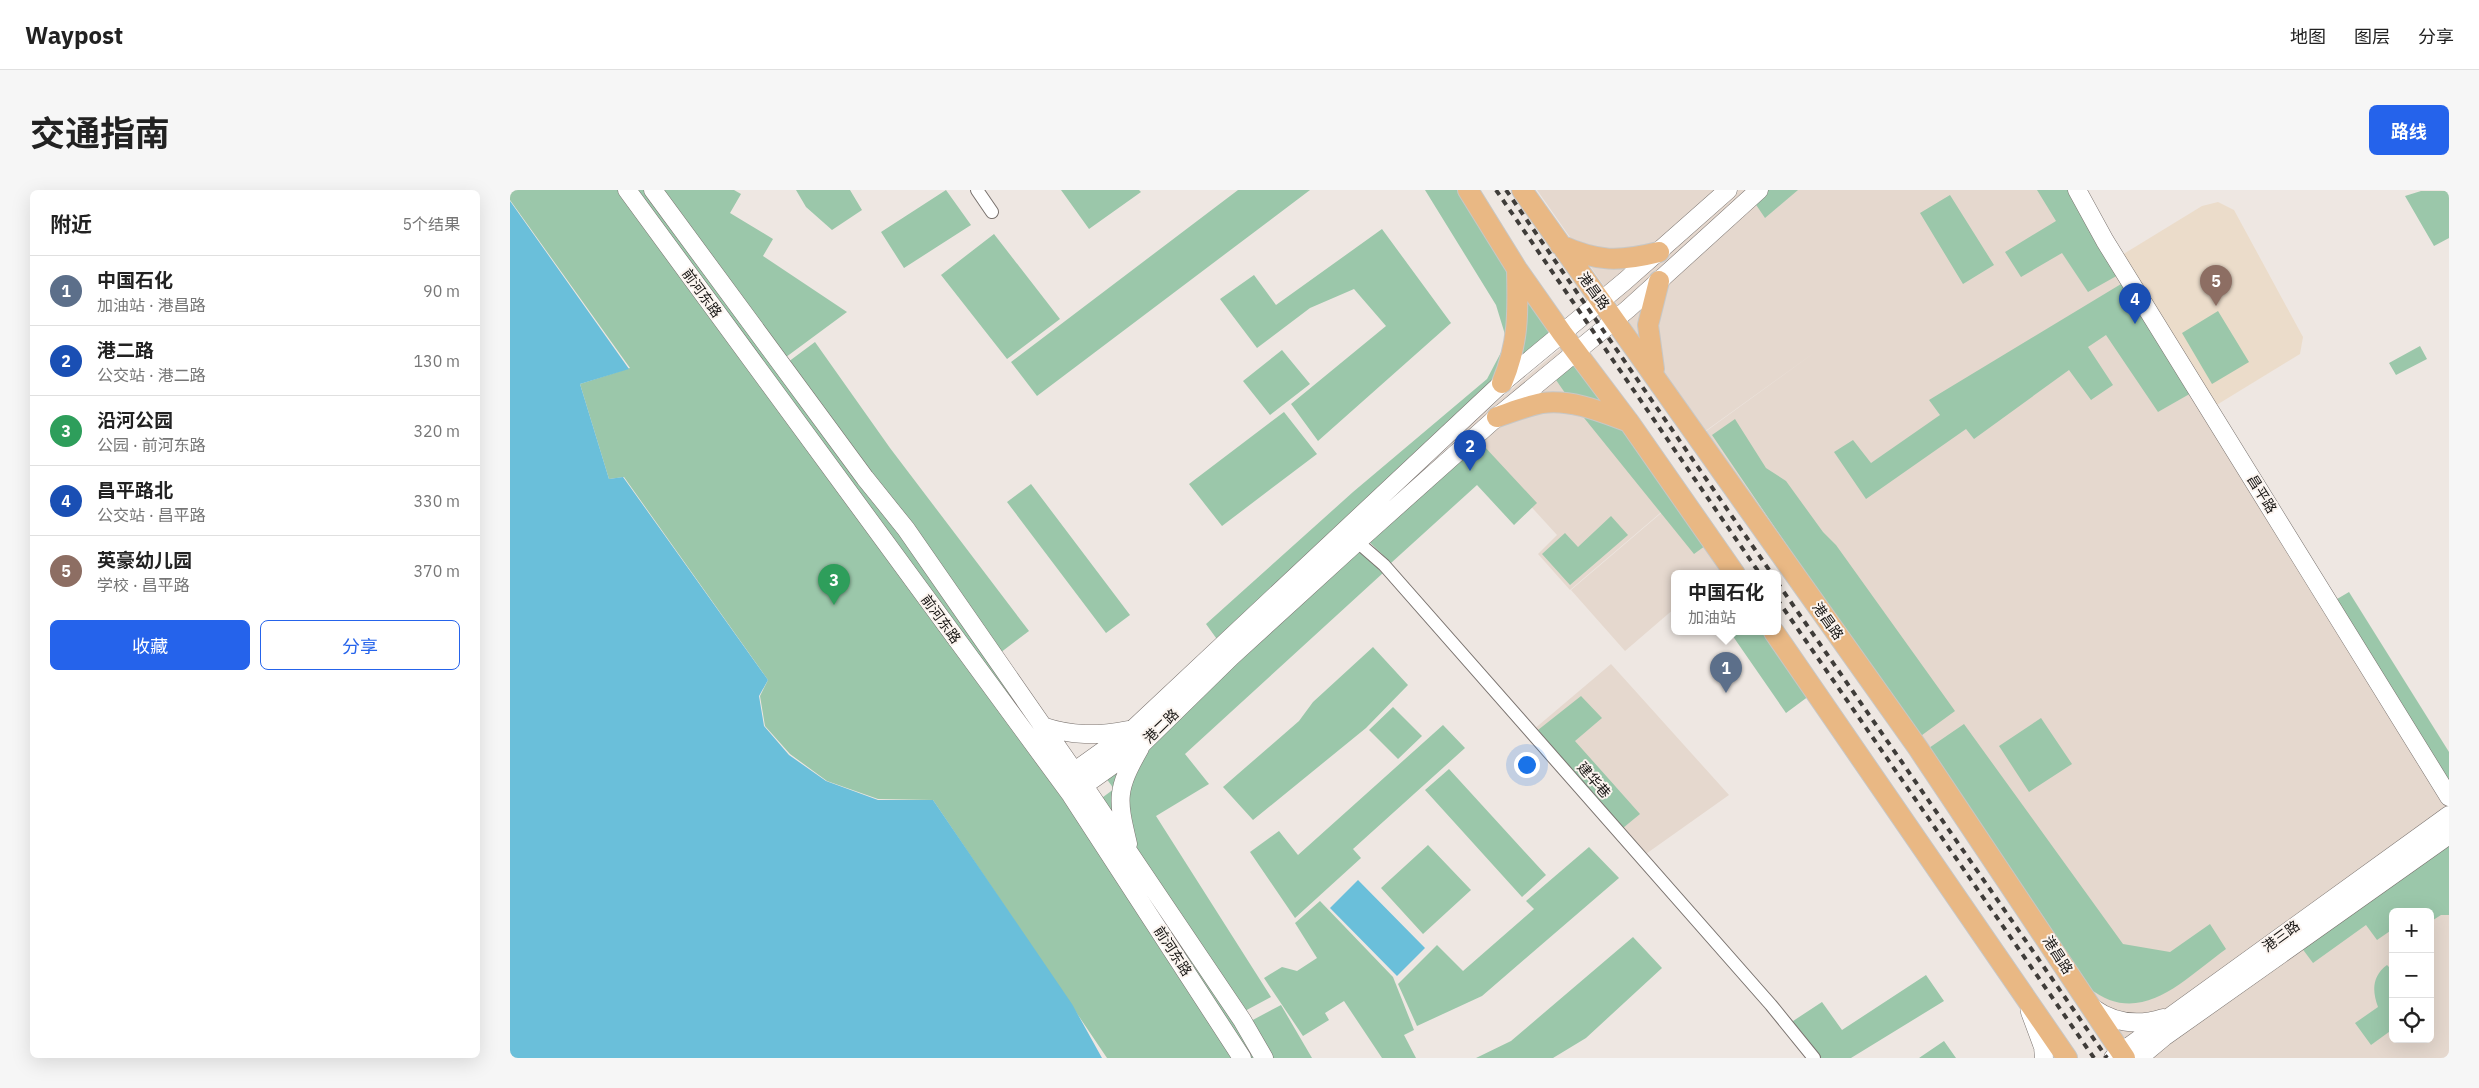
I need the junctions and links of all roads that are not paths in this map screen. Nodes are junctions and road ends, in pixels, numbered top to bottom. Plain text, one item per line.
1 (627, 190) edge
2 (653, 190) edge
3 (977, 190) edge
4 (1468, 190) edge
5 (1522, 190) edge
6 (1728, 190) edge
7 (1759, 190) edge
8 (2077, 190) edge
9 (992, 212) dead end
10 (1560, 245) junction
11 (1659, 252) junction
12 (1517, 268) junction
13 (1659, 282) junction
14 (1600, 300) junction
15 (1614, 320) junction
16 (1562, 333) junction
17 (1577, 352) junction
18 (1655, 376) junction
19 (1502, 383) junction
20 (1497, 417) junction
21 (1629, 422) junction
22 (1344, 529) junction
23 (1357, 542) junction
24 (1732, 570) edge
25 (1776, 635) edge
26 (1042, 726) junction
27 (1132, 730) junction
28 (1142, 744) junction
29 (1072, 783) junction
30 (2449, 797) edge
31 (2449, 814) edge
32 (2449, 835) edge
33 (1130, 854) junction
34 (2025, 997) junction
35 (2093, 1008) junction
36 (2177, 1012) junction
37 (2125, 1056) edge
38 (1242, 1058) edge
39 (1264, 1058) edge
40 (1814, 1058) edge
41 (2044, 1058) edge
42 (2067, 1058) edge

1 - 29 main road, 前河东路
2 - 26 main road, 前河东路
3 - 9 street
4 - 12 main road
5 - 10 main road, 港昌路
6 - 11 main road, 港二路
7 - 13 main road, 港二路
8 - 30 main road, 昌平路
10 - 11 main road
10 - 14 main road, 港昌路
11 - 14 main road, 港二路
12 - 16 main road
12 - 19 main road
13 - 15 main road, 港二路
13 - 18 main road
14 - 15 main road, 港昌路
14 - 16 main road, 港二路
15 - 17 main road, 港二路
15 - 18 main road, 港昌路
16 - 17 main road
16 - 19 main road, 港二路
17 - 20 main road, 港二路
17 - 21 main road
18 - 35 main road, 港昌路
19 - 22 main road, 港二路
20 - 21 main road
20 - 23 main road, 港二路
21 - 24 main road
22 - 23 street, 建华巷
22 - 27 main road, 港二路
23 - 28 main road, 港二路
23 - 40 street, 建华巷
25 - 34 main road
26 - 27 main road
26 - 29 main road, 前河东路
27 - 29 main road, 港二路
28 - 29 main road, 港二路
28 - 33 main road
29 - 33 main road, 前河东路
29 - 38 main road, 前河东路
31 - 36 main road, 港三路
32 - 37 main road
33 - 39 main road, 前河东路
34 - 41 main road
34 - 42 main road
35 - 36 main road
35 - 37 main road, 港昌路
36 - 37 main road, 港三路

